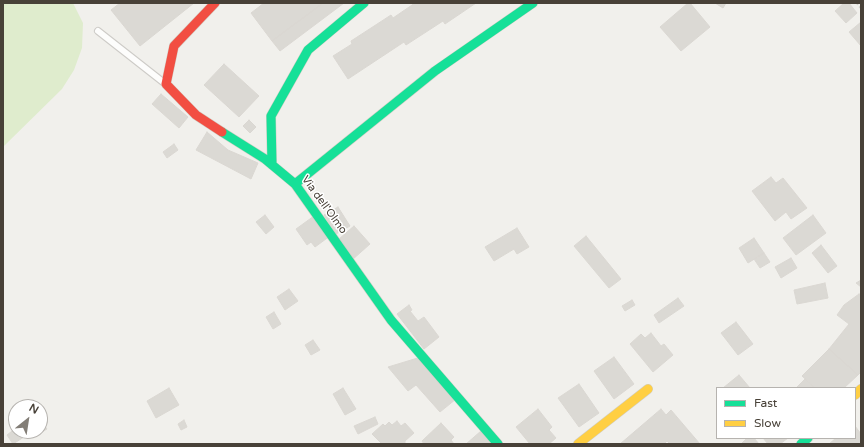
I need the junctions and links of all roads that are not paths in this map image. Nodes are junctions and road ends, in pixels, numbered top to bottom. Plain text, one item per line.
1 (215, 3) edge
2 (364, 3) edge
3 (532, 3) edge
4 (98, 31) dead end
5 (166, 84) junction
6 (272, 165) junction
7 (295, 184) junction
8 (648, 390) dead end
9 (498, 444) edge
10 (578, 444) edge

1 - 5 street
2 - 6 street
3 - 7 street
4 - 5 lane
5 - 6 street, Via dell'Olmo
6 - 7 street, Via dell'Olmo
7 - 9 street, Via dell'Olmo
8 - 10 street

